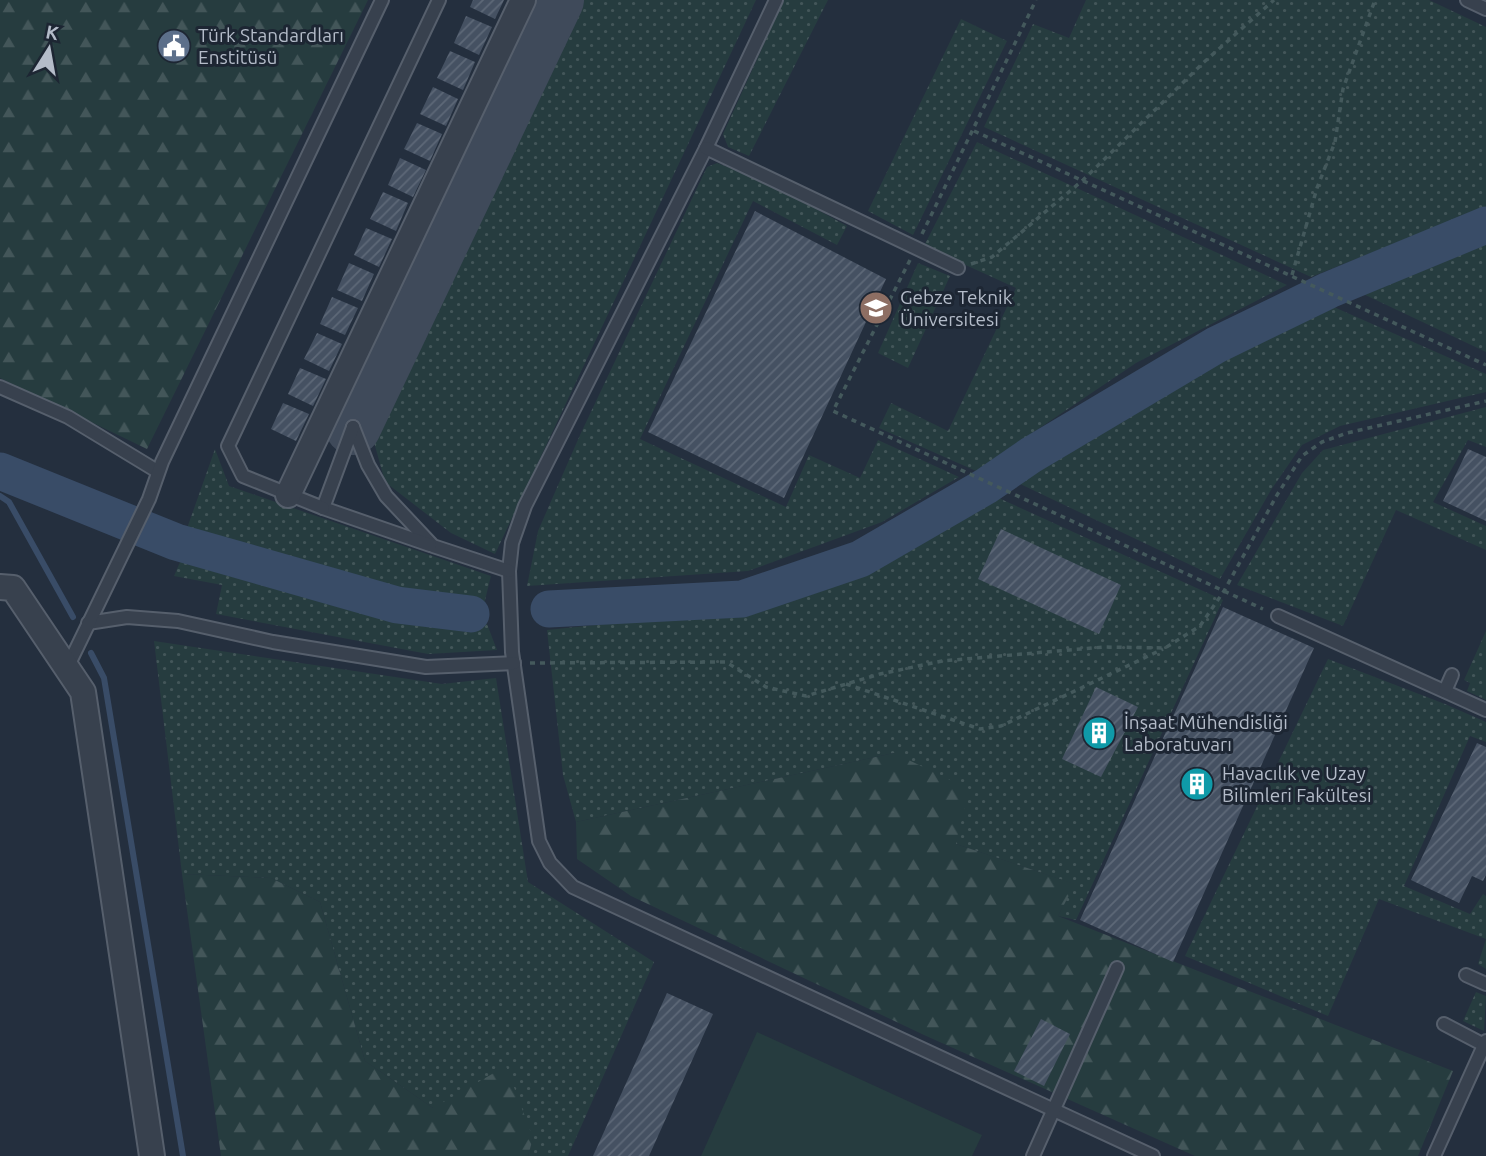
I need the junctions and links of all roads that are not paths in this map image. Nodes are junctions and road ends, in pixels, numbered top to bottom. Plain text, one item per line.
1 (383, 0) edge
2 (439, 0) edge
3 (523, 0) edge
4 (776, 0) edge
5 (1467, 0) edge
6 (1486, 9) edge
7 (706, 148) junction
8 (958, 268) road end
9 (0, 387) edge
10 (158, 471) junction
11 (288, 495) junction
12 (323, 508) junction
13 (433, 546) junction
14 (509, 571) junction
15 (0, 587) edge
16 (1278, 616) road end
17 (88, 623) junction
18 (514, 663) junction
19 (67, 668) junction
20 (1452, 675) dead end
21 (1445, 691) junction
22 (1486, 710) edge
23 (1117, 968) dead end
24 (1465, 975) dead end
25 (1486, 984) edge
26 (1444, 1024) dead end
27 (1485, 1043) edge
28 (1054, 1111) junction
29 (152, 1156) edge
30 (1033, 1156) edge
31 (1153, 1156) edge
32 (1434, 1156) edge

1 - 10 lane
2 - 11 lane
3 - 11 street
4 - 7 lane
5 - 6 lane
7 - 8 lane
7 - 14 lane
9 - 10 lane
10 - 17 lane
11 - 12 lane
12 - 13 lane
12 - 13 lane
13 - 14 lane
14 - 18 lane
15 - 19 street
16 - 21 lane
17 - 18 lane
17 - 19 lane
18 - 28 lane
19 - 29 street
20 - 21 lane
21 - 22 lane
23 - 28 lane
24 - 25 lane
26 - 27 lane
27 - 32 lane
28 - 30 lane
28 - 31 lane

